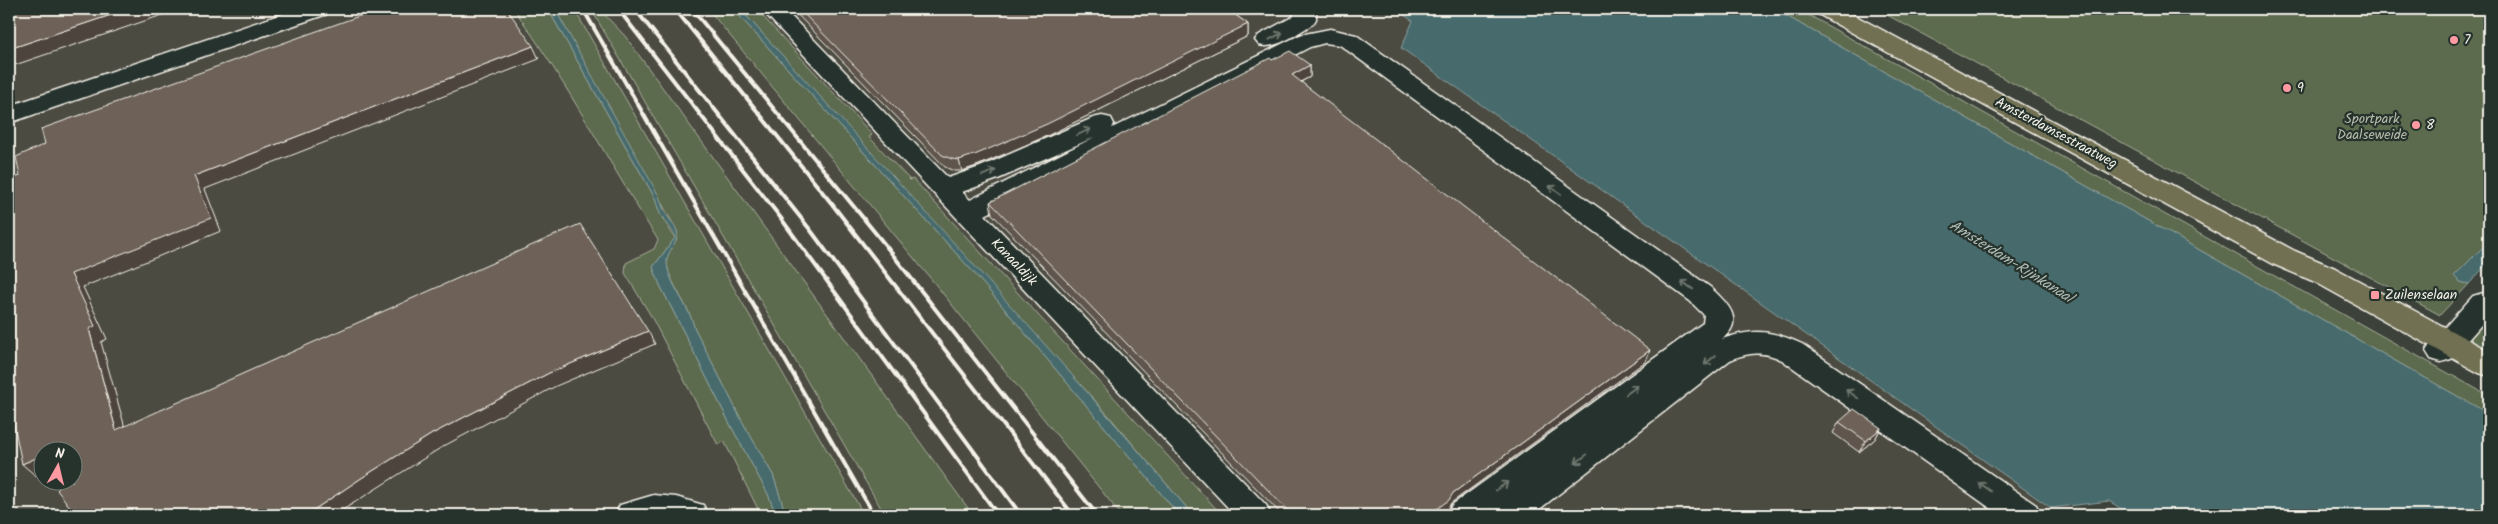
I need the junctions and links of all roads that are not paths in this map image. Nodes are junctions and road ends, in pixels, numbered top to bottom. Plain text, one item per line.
1 (319, 9) edge
2 (772, 9) edge
3 (1305, 9) edge
4 (1826, 9) edge
5 (9, 115) edge
6 (944, 189) junction
7 (966, 213) junction
8 (2483, 304) dead end
9 (2444, 347) junction
10 (2489, 365) edge
11 (2489, 378) edge
12 (631, 515) edge
13 (692, 515) edge
14 (1255, 515) edge
15 (1463, 515) edge
16 (1508, 515) edge
17 (2025, 515) edge

1 - 5 street
2 - 6 street, Kanaaldijk
6 -> 3 street
4 - 9 main road, Amsterdamsestraatweg
6 - 7 street, Kanaaldijk
7 - 14 street, Kanaaldijk
15 -> 7 street
8 - 9 street
9 - 10 main road, Amsterdamsestraatweg
9 - 11 main road, Amsterdamsestraatweg
12 - 13 street
17 -> 16 street

